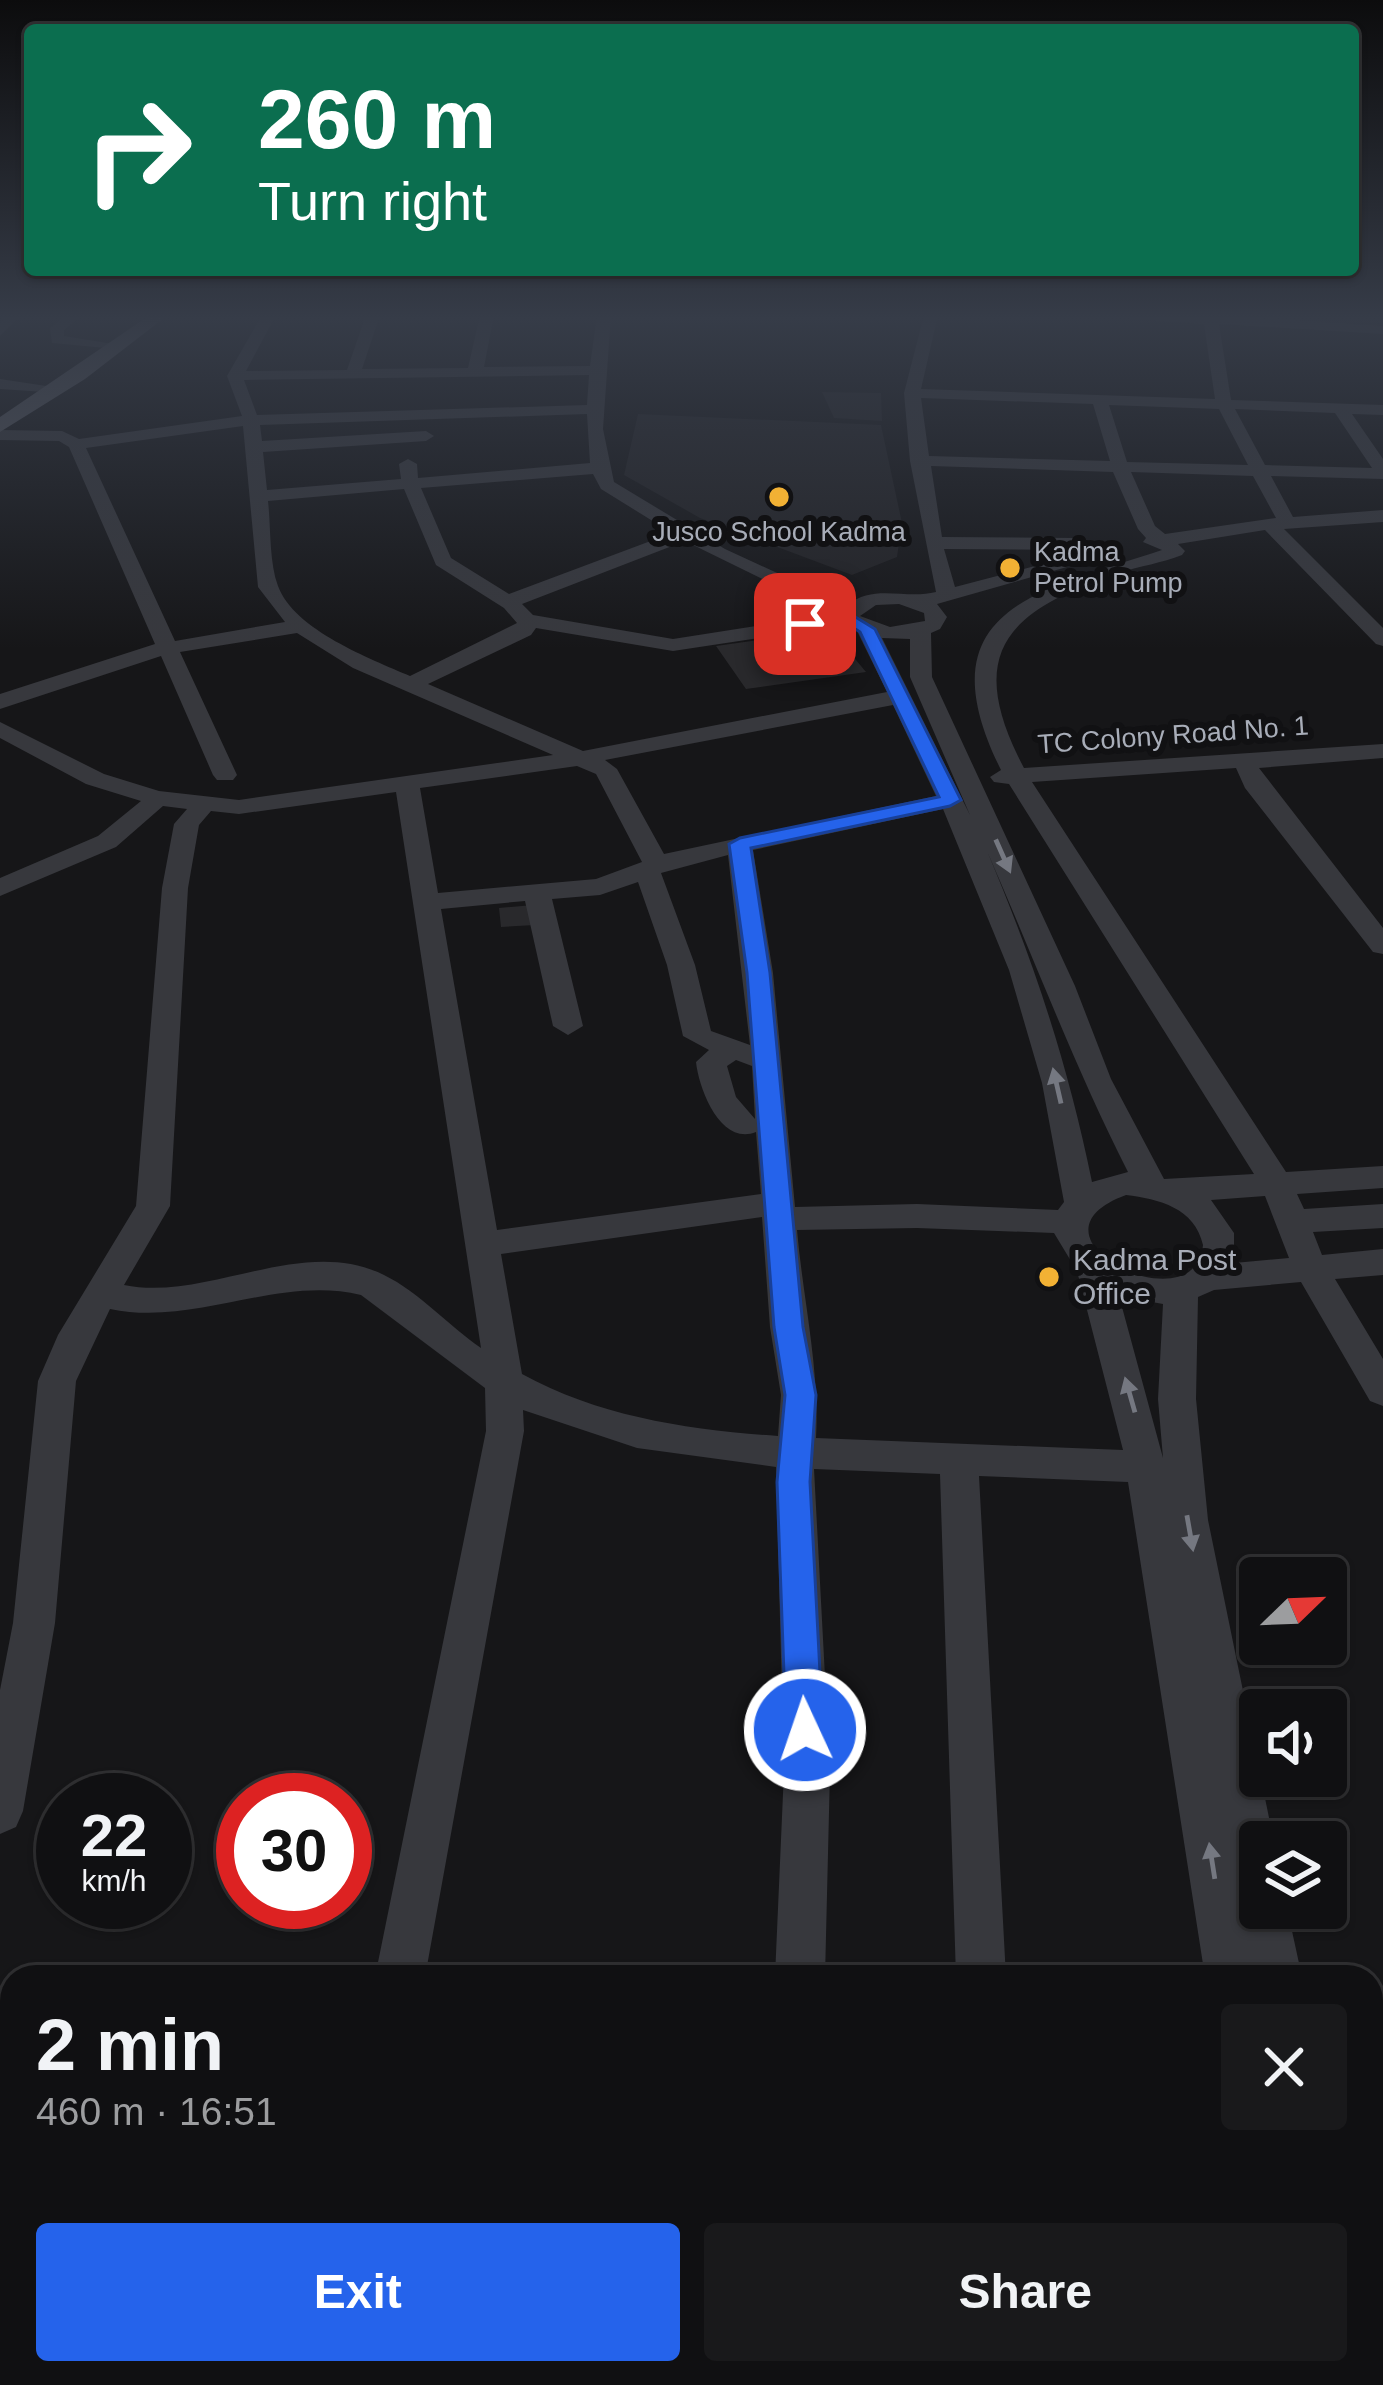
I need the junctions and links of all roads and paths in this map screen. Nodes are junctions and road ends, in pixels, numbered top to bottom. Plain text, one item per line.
1 (205, 426) edge
2 (252, 426) edge
3 (597, 426) edge
4 (915, 426) edge
5 (1108, 426) edge
6 (1235, 426) edge
7 (1352, 426) edge
8 (543, 428) dead end
9 (473, 433) dead end
10 (451, 434) dead end
11 (0, 435) edge
12 (404, 437) junction
13 (76, 444) junction
14 (254, 447) junction
15 (919, 461) junction
16 (598, 468) junction
17 (1120, 470) junction
18 (1259, 472) junction
19 (1383, 473) edge
20 (410, 483) junction
21 (258, 496) junction
22 (1383, 516) edge
23 (1354, 518) junction
24 (1278, 523) junction
25 (692, 535) junction
26 (1162, 540) junction
27 (933, 543) junction
28 (1383, 543) edge
29 (1109, 552) junction
30 (1021, 578) junction
31 (946, 592) junction
32 (519, 612) junction
33 (858, 615) junction
34 (926, 616) junction
35 (301, 626) junction
36 (1383, 640) edge
37 (167, 647) junction
38 (409, 685) junction
39 (903, 696) junction
40 (0, 702) edge
41 (0, 729) edge
42 (1383, 751) edge
43 (581, 758) junction
44 (1253, 760) junction
45 (225, 775) dead end
46 (1016, 776) junction
47 (407, 785) junction
48 (959, 790) junction
49 (156, 797) junction
50 (202, 805) junction
51 (740, 844) junction
52 (652, 867) junction
53 (0, 888) edge
54 (537, 894) junction
55 (426, 902) junction
56 (1383, 946) edge
57 (568, 1026) dead end
58 (750, 1055) junction
59 (744, 1126) dead end
60 (1383, 1159) edge
61 (1272, 1177) junction
62 (1383, 1177) edge
63 (1161, 1188) junction
64 (779, 1211) junction
65 (1074, 1211) junction
66 (1383, 1216) edge
67 (1291, 1222) junction
68 (481, 1245) junction
69 (1383, 1262) edge
70 (1309, 1266) junction
71 (1094, 1270) junction
72 (1195, 1284) junction
73 (103, 1294) junction
74 (503, 1382) junction
75 (1383, 1391) edge
76 (795, 1453) junction
77 (959, 1460) junction
78 (1145, 1467) junction
79 (0, 1811) edge
80 (1246, 1821) edge
81 (1267, 1929) edge
82 (402, 1965) edge
83 (800, 1965) edge
84 (980, 1965) edge
85 (1228, 1965) edge
86 (1275, 1965) edge

1 - 13 street
2 - 14 street
3 - 16 street
4 - 15 street
5 - 17 street
6 - 18 street
7 - 19 street
8 - 9 street
10 - 12 street
11 - 13 street
12 - 14 street
12 - 20 street
13 - 37 street
14 - 21 street
15 - 17 street
15 - 27 street
16 - 20 street
16 - 25 street
17 - 18 street
17 - 26 street
18 - 19 street
18 - 24 street
20 - 21 street
20 - 32 street
21 - 35 street
22 - 23 street
23 - 24 street
23 - 28 street
24 - 26 street
24 - 36 street
25 - 32 street
25 - 33 street
26 - 29 street
26 - 46 street
27 - 29 street
27 - 31 street
29 - 30 street
30 - 31 street
30 - 34 street
31 - 34 street
32 - 33 street
32 - 38 street
33 - 34 street
33 - 34 street
33 - 39 street
34 - 48 street
35 - 37 street
35 - 38 street
37 - 40 street
37 - 45 street
38 - 43 street
39 - 43 street
39 - 48 street
41 - 49 street
42 - 44 street, TC Colony Road No. 1
43 - 47 street
43 - 52 street
44 - 46 street, TC Colony Road No. 1
44 - 56 street
46 - 48 street, TC Colony Road No. 1
46 - 61 street
47 - 50 street
47 - 55 street
48 - 51 street, TC Colony Road No. 1
48 -> 63 street
65 -> 48 street
49 - 50 street
49 - 53 street
50 - 73 street
51 - 52 street, TC Colony Road No. 1
51 - 58 street
52 - 54 street, TC Colony Road No. 1
52 - 58 street
54 - 55 street, TC Colony Road No. 1
54 - 57 street
55 - 68 street
58 - 59 street
58 - 64 street
60 - 61 street
61 - 62 street
61 - 63 street
61 - 67 street
63 - 65 street
63 - 72 street
64 - 65 street
64 - 68 street
64 - 76 street
65 - 71 street
66 - 67 street
67 - 70 street
68 - 74 street
69 - 70 street
70 - 72 street
70 - 75 street
71 - 72 street
78 -> 71 street
72 -> 80 street
73 - 74 street
73 - 79 street
74 - 76 street
74 - 82 street
76 - 77 street
76 - 83 street
77 - 78 street
77 - 84 street
85 -> 78 street
81 - 86 street

